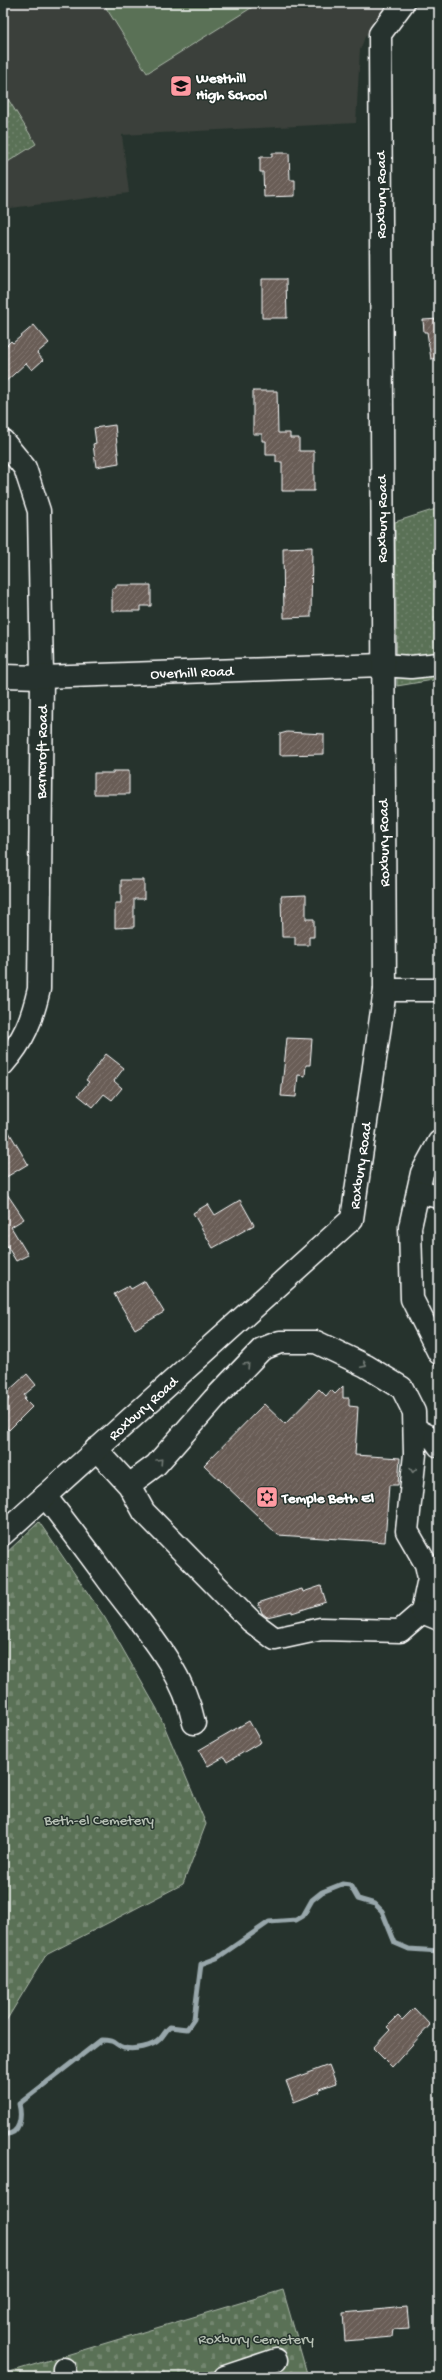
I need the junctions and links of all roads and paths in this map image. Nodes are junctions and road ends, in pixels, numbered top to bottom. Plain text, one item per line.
1 (403, 3) edge
2 (3, 441) edge
3 (382, 664) junction
4 (439, 664) edge
5 (3, 676) edge
6 (42, 677) junction
7 (385, 990) junction
8 (439, 990) edge
9 (3, 1064) edge
10 (439, 1142) edge
11 (418, 1192) junction
12 (439, 1197) edge
13 (439, 1353) edge
14 (415, 1429) junction
15 (439, 1446) edge
16 (96, 1450) junction
17 (129, 1485) junction
18 (45, 1496) junction
19 (3, 1534) edge
20 (430, 1616) edge
21 (194, 1723) dead end
22 (276, 2360) dead end
23 (226, 2377) edge

1 - 3 street, Roxbury Road
2 - 6 street, Barncroft Road
3 - 4 street, Overhill Road
3 - 6 street, Overhill Road
3 - 7 street, Roxbury Road
5 - 6 street, Overhill Road
6 - 9 street, Barncroft Road
7 - 8 street
7 - 16 street, Roxbury Road
10 - 11 street
11 - 12 street
11 - 13 street
14 - 15 street
17 -> 14 street
14 -> 20 street
16 - 17 street
16 - 18 street, Roxbury Road
17 - 20 street
18 - 19 street, Roxbury Road
18 - 21 street
22 - 23 street

